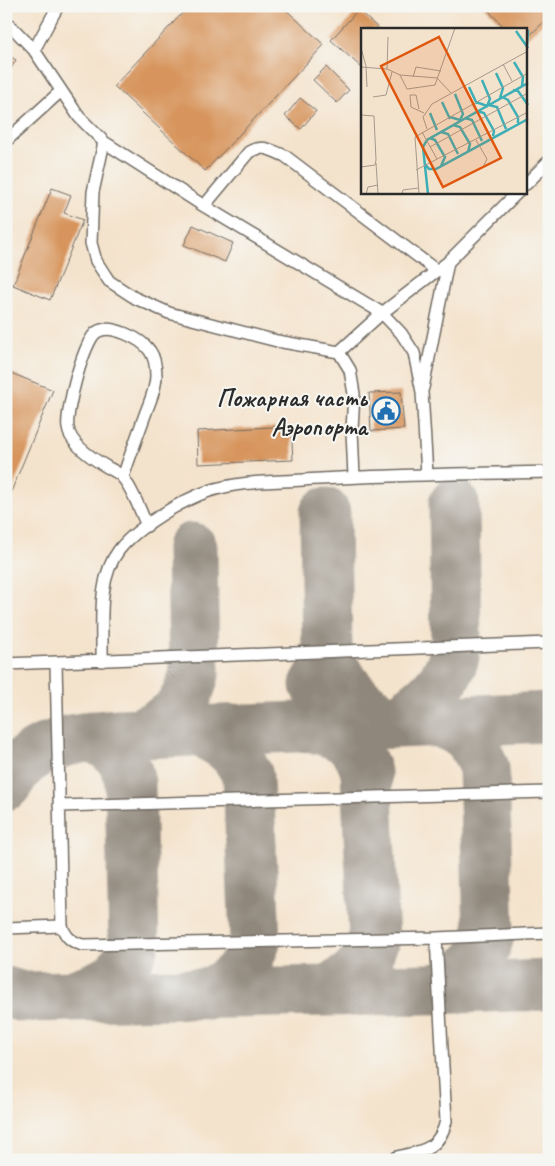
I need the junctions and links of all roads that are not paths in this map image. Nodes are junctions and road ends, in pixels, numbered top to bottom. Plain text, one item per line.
1 (58, 6) edge
2 (6, 21) edge
3 (34, 50) junction
4 (61, 90) junction
5 (6, 141) edge
6 (104, 142) junction
7 (549, 162) edge
8 (528, 182) edge
9 (516, 194) edge
10 (204, 206) junction
11 (448, 262) junction
12 (437, 271) junction
13 (382, 313) junction
14 (339, 352) junction
15 (422, 392) junction
16 (549, 472) edge
17 (426, 475) junction
18 (123, 477) junction
19 (354, 477) junction
20 (147, 526) junction
21 (549, 643) edge
22 (102, 661) junction
23 (56, 663) junction
24 (6, 664) edge
25 (549, 792) edge
26 (59, 806) junction
27 (62, 926) junction
28 (6, 928) edge
29 (549, 933) edge
30 (436, 938) junction
31 (397, 1157) dead end

1 - 3 lane
2 - 3 lane
3 - 4 lane
4 - 5 lane
4 - 6 lane
6 - 10 lane
6 - 14 lane
7 - 8 lane
9 - 11 lane
10 - 12 lane
10 - 13 lane
11 - 12 lane
11 - 15 lane
12 - 13 lane
13 - 14 lane
13 - 15 lane
14 - 19 lane
15 - 17 lane
16 - 17 lane
17 - 19 lane
18 - 18 lane
18 - 20 lane
19 - 20 lane
20 - 22 lane
21 - 22 lane
22 - 23 lane
23 - 24 lane
23 - 26 lane
25 - 26 lane
26 - 27 lane
27 - 28 lane
27 - 30 lane
29 - 30 lane
30 - 31 lane

